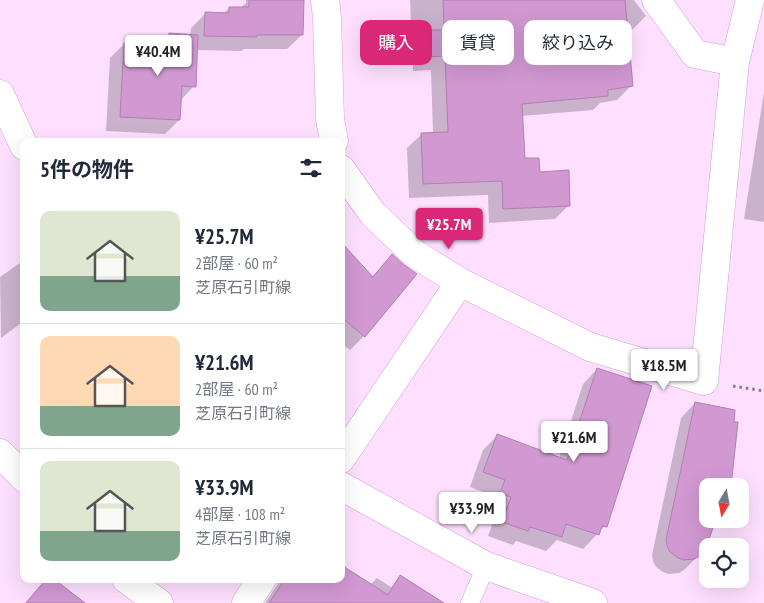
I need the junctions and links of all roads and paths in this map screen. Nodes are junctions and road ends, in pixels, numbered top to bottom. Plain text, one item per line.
1 (325, 0) edge
2 (656, 0) edge
3 (750, 0) edge
4 (735, 62) junction
5 (0, 94) edge
6 (20, 138) edge
7 (333, 138) edge
8 (345, 175) edge
9 (460, 282) junction
10 (0, 453) edge
11 (345, 453) edge
12 (20, 474) edge
13 (345, 488) edge
14 (486, 566) junction
15 (132, 583) edge
16 (259, 583) edge
17 (159, 603) edge
18 (246, 603) edge
19 (470, 603) edge
20 (593, 603) edge

1 - 7 street
2 - 4 street
3 - 4 street
4 - 9 street
5 - 6 street
8 - 9 street
9 - 11 street
10 - 12 street
13 - 14 street
14 - 19 lane
14 - 20 street
15 - 17 street
16 - 18 street

